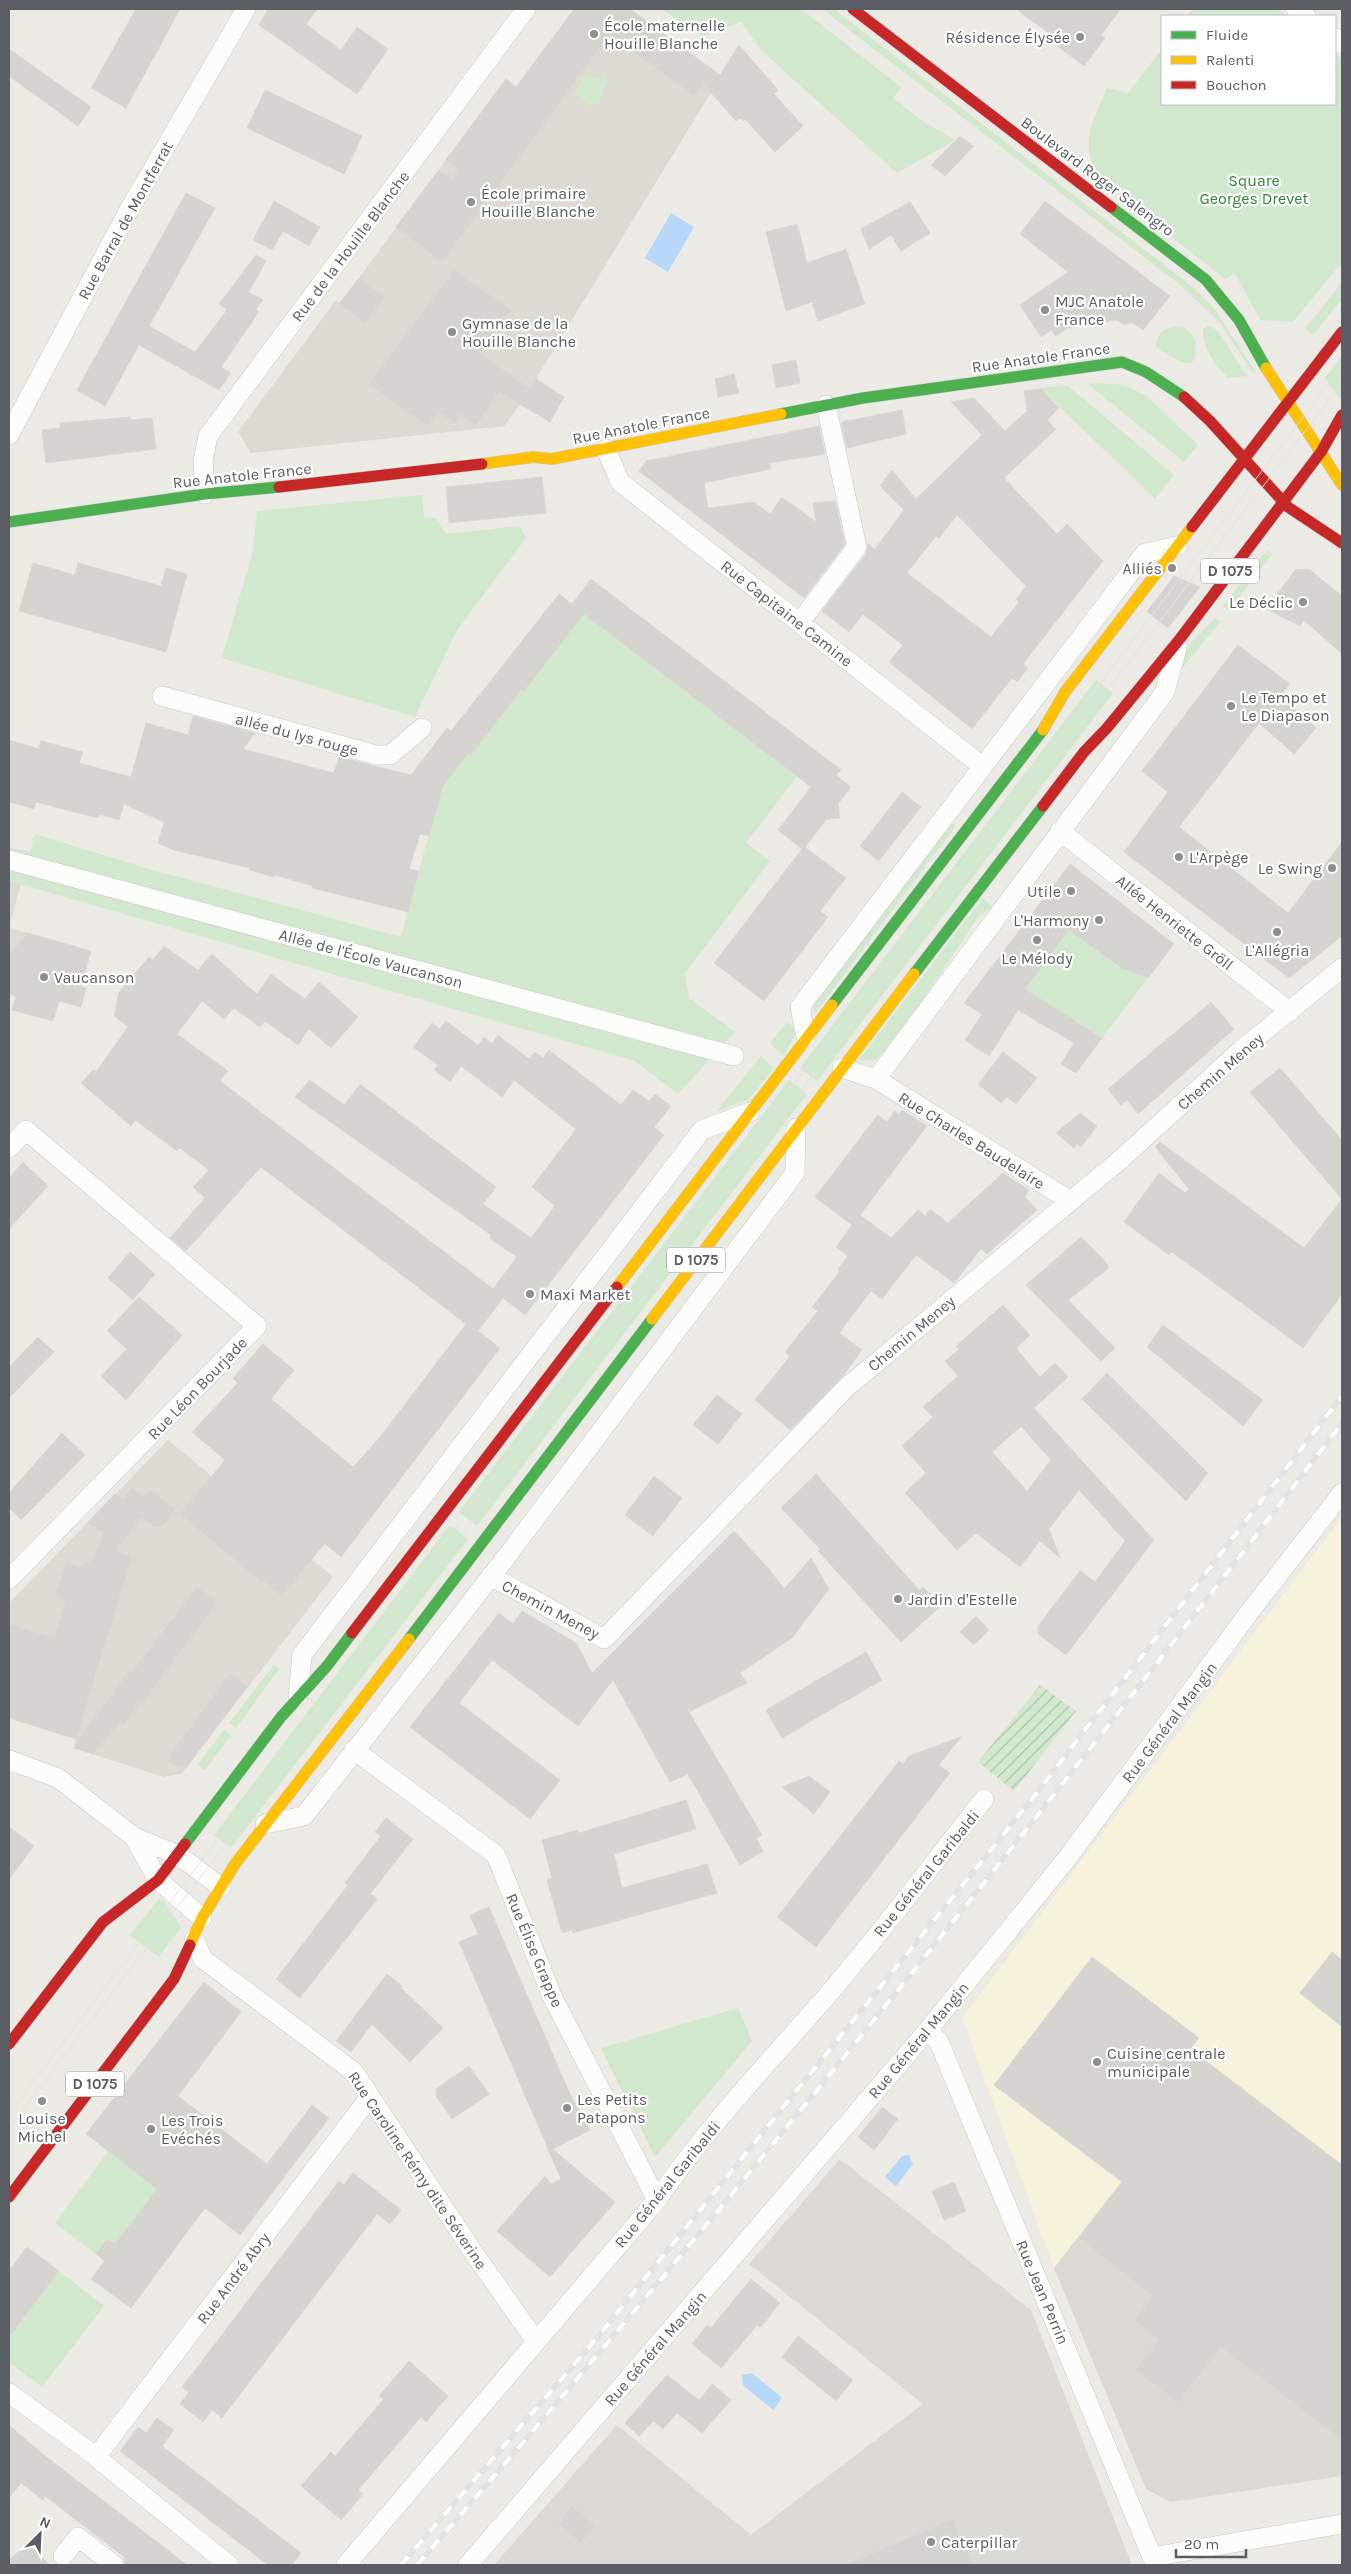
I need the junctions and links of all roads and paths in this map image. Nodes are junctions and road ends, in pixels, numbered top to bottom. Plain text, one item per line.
1 (246, 9) edge
2 (526, 9) edge
3 (853, 9) edge
4 (1342, 332) edge
5 (1289, 401) junction
6 (826, 405) junction
7 (1342, 415) edge
8 (9, 435) edge
9 (606, 449) junction
10 (1321, 452) junction
11 (1245, 458) junction
12 (1342, 485) edge
13 (205, 494) junction
14 (1283, 503) junction
15 (9, 522) edge
16 (1342, 543) edge
17 (1177, 546) junction
18 (800, 622) junction
19 (1179, 640) junction
20 (162, 696) dead end
21 (422, 728) dead end
22 (982, 766) junction
23 (1060, 832) junction
24 (9, 860) edge
25 (1342, 968) edge
26 (1290, 1012) junction
27 (806, 1037) junction
28 (734, 1056) dead end
29 (842, 1068) junction
30 (876, 1079) junction
31 (750, 1112) junction
32 (796, 1128) junction
33 (9, 1148) edge
34 (1069, 1200) junction
35 (1342, 1493) edge
36 (490, 1576) junction
37 (9, 1580) edge
38 (298, 1696) junction
39 (354, 1750) junction
40 (9, 1760) edge
41 (984, 1800) dead end
42 (265, 1824) junction
43 (134, 1837) junction
44 (178, 1855) junction
45 (158, 1880) junction
46 (221, 1887) junction
47 (202, 1918) junction
48 (194, 1939) junction
49 (928, 2030) junction
50 (9, 2044) edge
51 (370, 2098) junction
52 (9, 2197) edge
53 (657, 2200) junction
54 (536, 2341) junction
55 (9, 2393) edge
56 (96, 2457) junction
57 (1342, 2524) edge
58 (62, 2556) dead end
59 (114, 2565) edge
60 (229, 2565) edge
61 (346, 2565) edge
62 (468, 2565) edge

1 - 8 street, Rue Barral de Montferrat
2 - 13 street, Rue de la Houille Blanche
3 - 5 main road, Boulevard Roger Salengro
4 - 5 main road, D 1075
5 - 10 main road, Boulevard Roger Salengro
5 - 11 main road, D 1075
6 - 9 main road, Rue Anatole France
6 - 11 main road, Rue Anatole France
6 - 18 street
7 - 10 main road, D 1075
9 - 13 main road, Rue Anatole France
9 - 18 street, Rue Capitaine Camine
10 - 12 main road, Boulevard Roger Salengro
10 - 14 main road, D 1075
11 - 14 main road, Rue Anatole France
11 - 17 main road, D 1075
13 - 15 main road, Rue Anatole France
14 - 16 main road, Rue Anatole France
14 - 19 main road, D 1075
17 - 22 street
17 - 27 main road, D 1075
18 - 22 street, Rue Capitaine Camine
19 - 23 street
19 - 29 main road, D 1075
20 - 21 street, allée du lys rouge
22 - 27 street
23 - 26 street, Allée Henriette Gröll
23 - 30 street
24 - 28 street, Allée de l'École Vaucanson
25 - 26 street, Chemin Meney
26 - 34 street, Chemin Meney
27 - 31 main road, D 1075
29 - 30 street, Rue Charles Baudelaire
29 - 32 main road, D 1075
30 - 34 street, Rue Charles Baudelaire
31 - 38 main road, D 1075
31 - 38 street
32 - 36 street
32 - 42 main road, D 1075
33 - 37 street, Rue Léon Bourjade
34 - 36 street, Chemin Meney
35 - 49 street, Rue Général Mangin
36 - 39 street
38 - 44 main road, D 1075
39 - 42 street
39 - 53 street, Rue Élise Grappe
40 - 43 street
41 - 53 street, Rue Général Garibaldi
42 - 46 main road, D 1075
43 - 44 street
43 - 45 street
44 - 45 main road, D 1075
44 - 46 street
45 - 47 street
45 - 50 main road, D 1075
46 - 47 main road, D 1075
47 - 48 main road, D 1075
48 - 51 street, Rue Caroline Rémy dite Séverine
48 - 52 main road, D 1075
49 - 57 street, Rue Jean Perrin
49 - 62 street, Rue Général Mangin
51 - 54 street, Rue Caroline Rémy dite Séverine
51 - 56 street, Rue André Abry
53 - 54 street, Rue Général Garibaldi
54 - 61 street, Rue Général Garibaldi
55 - 56 street
56 - 60 street
58 - 59 street

